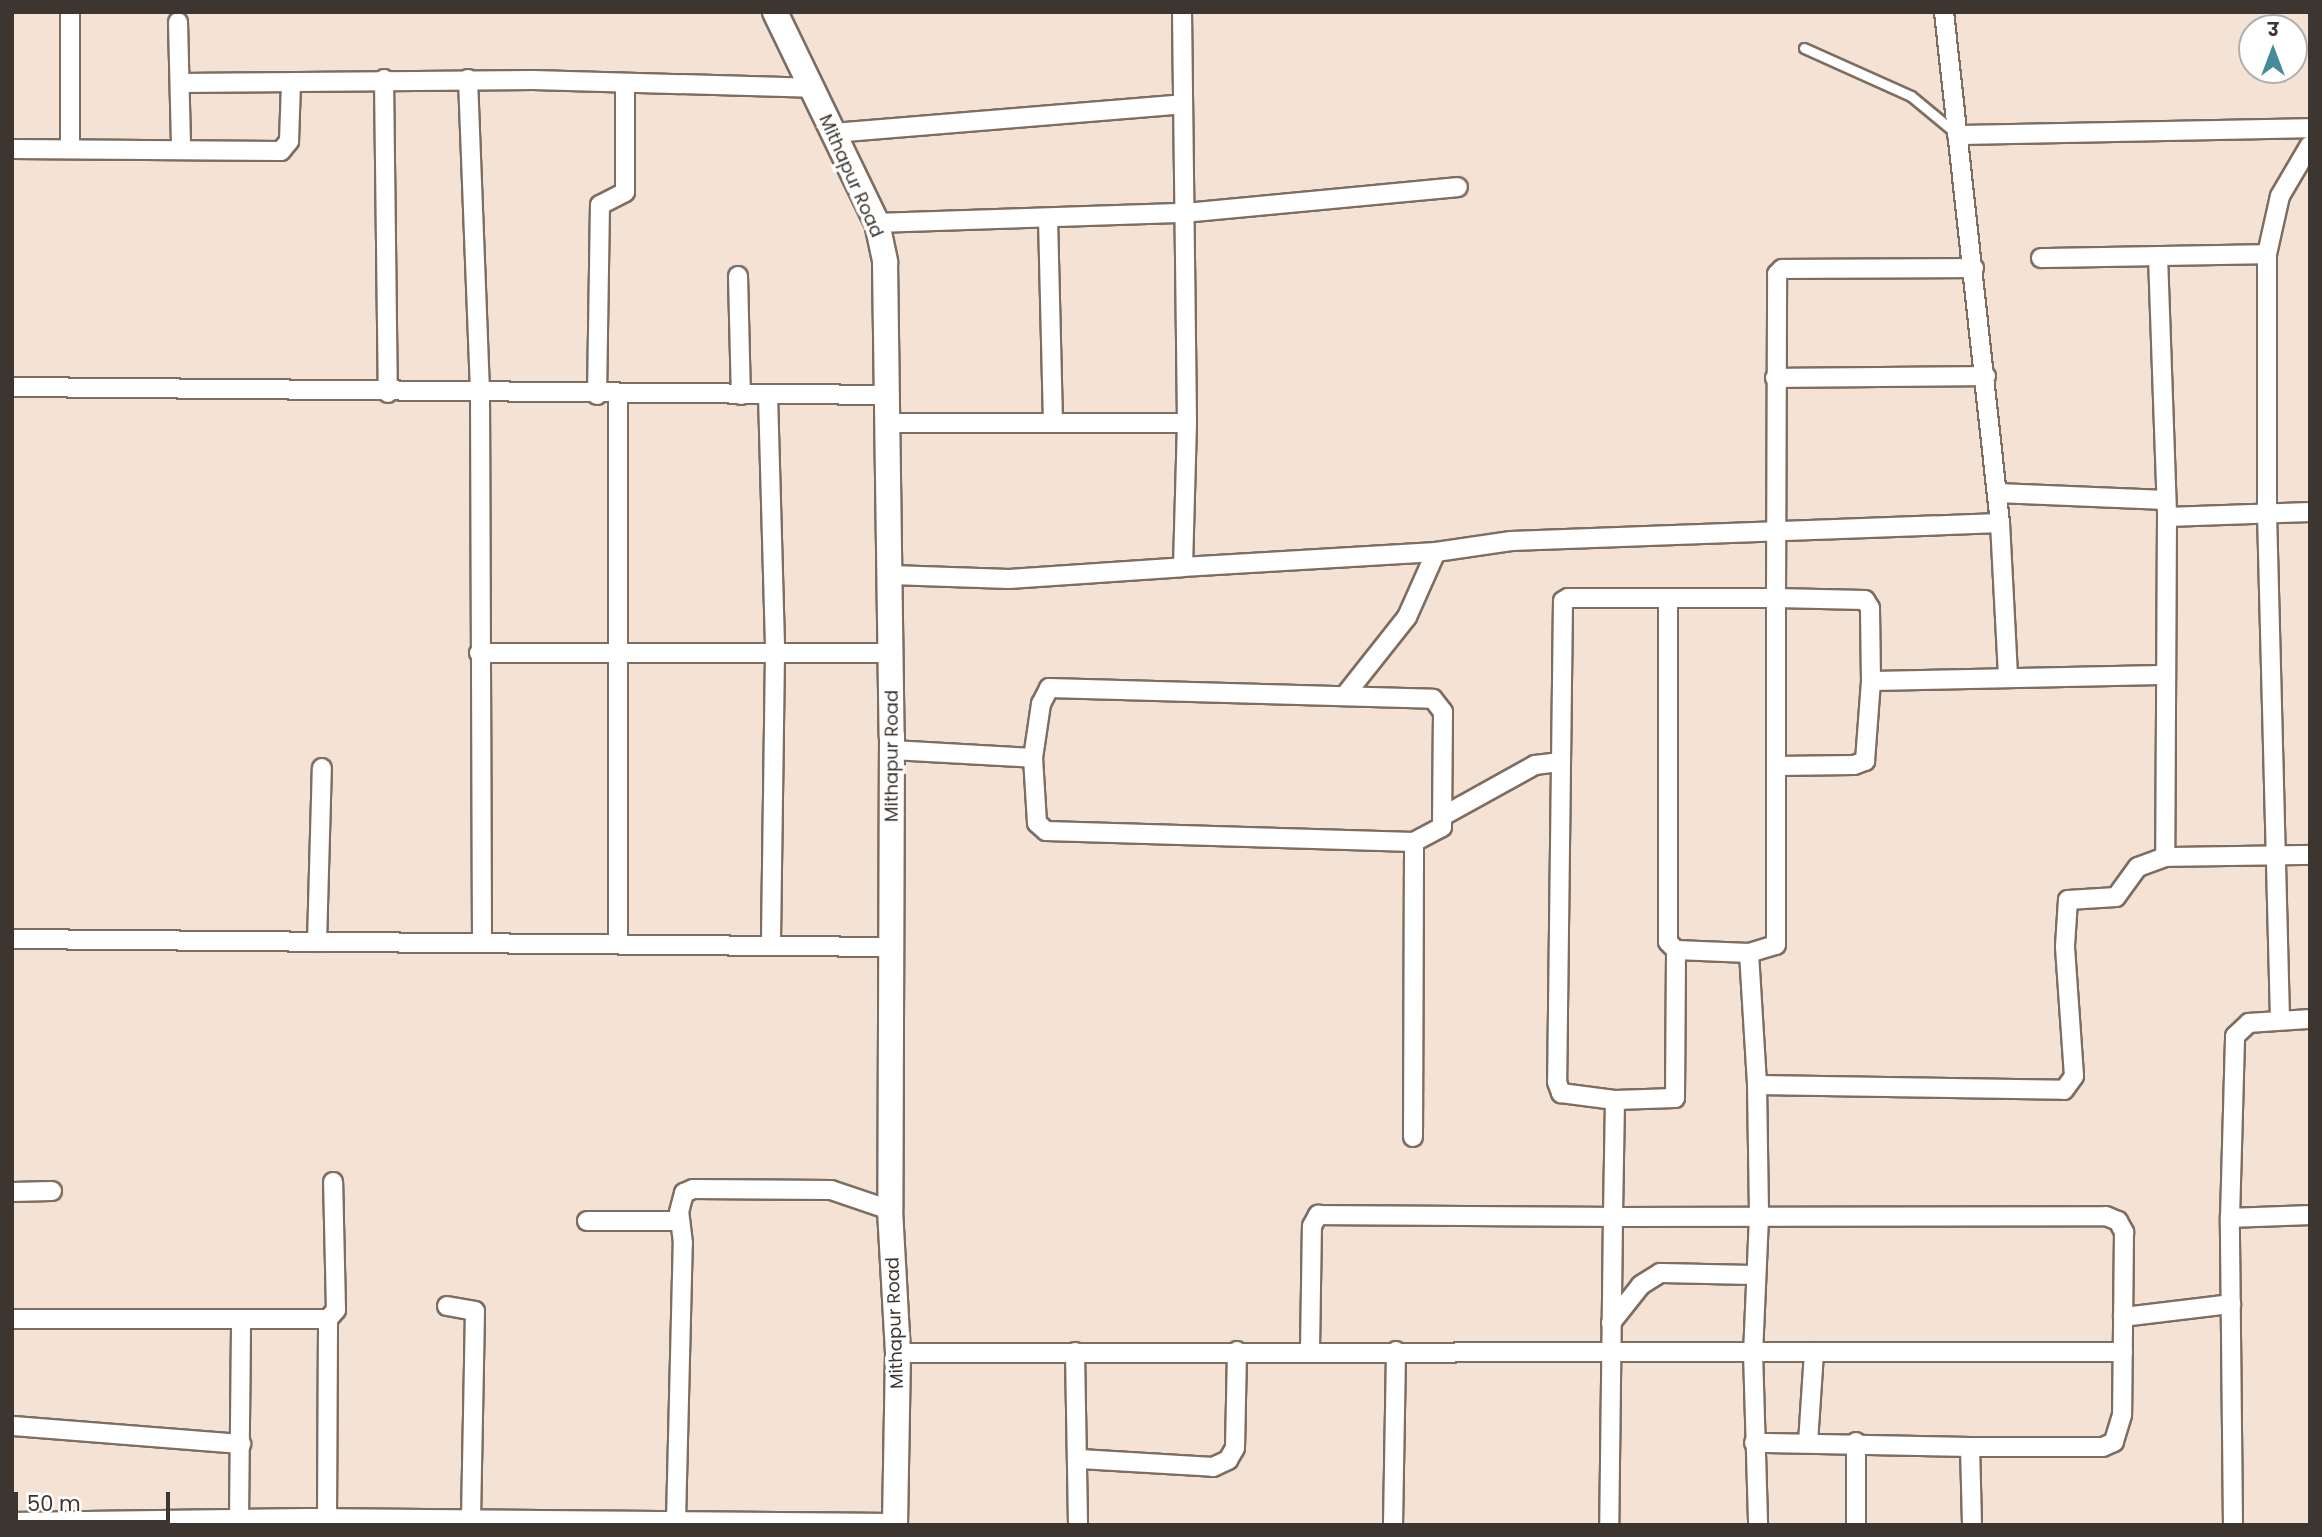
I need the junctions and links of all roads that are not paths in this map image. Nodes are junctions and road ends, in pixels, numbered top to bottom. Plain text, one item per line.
1 (70, 12) edge
2 (775, 12) edge
3 (1182, 12) edge
4 (1944, 12) edge
5 (178, 22) dead end
6 (1804, 48) dead end
7 (384, 79) junction
8 (468, 79) junction
9 (180, 83) junction
10 (625, 83) junction
11 (291, 84) junction
12 (811, 88) junction
13 (1183, 104) junction
14 (2310, 128) edge
15 (833, 134) junction
16 (1957, 135) junction
17 (2310, 145) edge
18 (70, 147) junction
19 (181, 148) junction
20 (12, 149) edge
21 (1458, 187) dead end
22 (1184, 213) junction
23 (1048, 218) junction
24 (877, 223) junction
25 (2267, 254) junction
26 (2158, 256) junction
27 (2041, 258) dead end
28 (1974, 268) junction
29 (737, 276) dead end
30 (1986, 376) junction
31 (1776, 378) junction
32 (12, 387) edge
33 (388, 394) junction
34 (480, 394) junction
35 (597, 394) junction
36 (618, 394) junction
37 (741, 394) junction
38 (768, 395) junction
39 (889, 395) junction
40 (1053, 422) junction
41 (890, 423) junction
42 (1186, 424) junction
43 (1997, 493) junction
44 (2166, 509) junction
45 (2310, 512) edge
46 (2267, 514) junction
47 (2000, 523) junction
48 (1775, 534) junction
49 (1436, 552) junction
50 (1183, 567) junction
51 (891, 575) junction
52 (1668, 598) junction
53 (1776, 598) junction
54 (479, 653) junction
55 (621, 653) junction
56 (775, 653) junction
57 (892, 653) junction
58 (2164, 675) junction
59 (2008, 677) junction
60 (1871, 681) junction
61 (1346, 694) junction
62 (892, 750) junction
63 (1033, 758) junction
64 (1561, 762) junction
65 (1777, 766) junction
66 (322, 768) dead end
67 (1443, 816) junction
68 (1414, 842) junction
69 (2310, 856) edge
70 (2165, 857) junction
71 (2272, 857) junction
72 (12, 939) edge
73 (317, 942) junction
74 (482, 942) junction
75 (618, 943) junction
76 (771, 945) junction
77 (892, 947) junction
78 (1676, 950) junction
79 (1749, 953) junction
80 (2280, 1018) junction
81 (2310, 1018) edge
82 (1758, 1085) junction
83 (1615, 1100) junction
84 (1413, 1137) dead end
85 (333, 1182) dead end
86 (52, 1191) dead end
87 (12, 1192) edge
88 (890, 1210) junction
89 (2310, 1215) edge
90 (1613, 1217) junction
91 (1759, 1217) junction
92 (2230, 1218) junction
93 (587, 1221) dead end
94 (680, 1221) junction
95 (1755, 1276) junction
96 (2231, 1304) junction
97 (447, 1307) dead end
98 (2123, 1317) junction
99 (12, 1319) edge
100 (328, 1319) junction
101 (242, 1322) junction
102 (1611, 1323) junction
103 (1310, 1350) junction
104 (1237, 1351) junction
105 (1396, 1351) junction
106 (1075, 1352) junction
107 (1610, 1352) junction
108 (1753, 1352) junction
109 (1814, 1352) junction
110 (2123, 1352) junction
111 (898, 1353) junction
112 (13, 1426) edge
113 (1856, 1442) junction
114 (1754, 1443) junction
115 (1808, 1443) junction
116 (241, 1444) junction
117 (1970, 1447) junction
118 (1080, 1459) junction
119 (327, 1518) junction
120 (239, 1519) junction
121 (308, 1521) edge
122 (676, 1521) junction
123 (12, 1522) edge
124 (206, 1522) edge
125 (471, 1522) junction
126 (724, 1523) edge
127 (895, 1524) edge
128 (1077, 1525) edge
129 (1393, 1525) edge
130 (1609, 1525) edge
131 (1758, 1525) edge
132 (1856, 1525) edge
133 (1972, 1525) edge
134 (2232, 1525) edge

1 - 18 street
2 - 12 street, Mithapur Road
3 - 13 street
4 - 16 street
5 - 9 street
6 - 16 lane
7 - 8 street
7 - 11 street
7 - 33 street
8 - 10 street
8 - 34 street
9 - 11 street
9 - 19 street
10 - 12 street
10 - 35 street
11 - 19 street
12 - 15 street, Mithapur Road
13 - 15 street
13 - 22 street
14 - 16 street
15 - 24 street, Mithapur Road
16 - 28 street
17 - 25 street
18 - 19 street
18 - 20 street
21 - 22 street
22 - 23 street
22 - 42 street
23 - 24 street
23 - 40 street
24 - 39 street, Mithapur Road
25 - 26 street
25 - 46 street
26 - 27 street
26 - 44 street
28 - 30 street
28 - 31 street
29 - 37 street
30 - 31 street
30 - 43 street
31 - 48 street
32 - 33 street
33 - 34 street
34 - 35 street
34 - 54 street
35 - 36 street
36 - 37 street
36 - 55 street
37 - 38 street
38 - 39 street
38 - 56 street
39 - 41 street, Mithapur Road
40 - 41 street
40 - 42 street
41 - 51 street, Mithapur Road
42 - 50 street
43 - 44 street
43 - 47 street
44 - 46 street
44 - 58 street
45 - 46 street
46 - 71 street
47 - 48 street
47 - 59 street
48 - 49 street
48 - 53 street
49 - 50 street
49 - 61 street
50 - 51 street
51 - 57 street, Mithapur Road
52 - 53 street
52 - 64 street
52 - 78 street
53 - 60 street
53 - 65 street
54 - 55 street
54 - 74 street
55 - 56 street
55 - 75 street
56 - 57 street
56 - 76 street
57 - 62 street, Mithapur Road
58 - 59 street
58 - 70 street
59 - 60 street
60 - 65 street
61 - 63 street
61 - 67 street
62 - 63 street
62 - 77 street, Mithapur Road
63 - 68 street
64 - 67 street
64 - 83 street
65 - 79 street
66 - 73 street
67 - 68 street
68 - 84 street
69 - 71 street
70 - 71 street
70 - 82 street
71 - 80 street
72 - 73 street
73 - 74 street
74 - 75 street
75 - 76 street
76 - 77 street
77 - 88 street, Mithapur Road
78 - 79 street
78 - 83 street
79 - 82 street
80 - 81 street
80 - 92 street
82 - 91 street
83 - 90 street
85 - 100 street
86 - 87 street
88 - 94 street
88 - 111 street, Mithapur Road
89 - 92 street
90 - 91 street
90 - 102 street
90 - 103 street
91 - 95 street
91 - 98 street
92 - 96 street
93 - 94 street
94 - 122 street
95 - 102 street
95 - 108 street
96 - 98 street
96 - 134 street
97 - 125 street
98 - 110 street
99 - 101 street
100 - 101 street
100 - 119 street
101 - 116 street
102 - 107 street
103 - 104 street
103 - 105 street
104 - 106 street
104 - 118 street
105 - 107 street
105 - 129 street
106 - 111 street
106 - 118 street
107 - 108 street
107 - 130 street
108 - 109 street
108 - 114 street
109 - 110 street
109 - 115 street
110 - 117 street
111 - 127 street, Mithapur Road
112 - 116 street
113 - 115 street
113 - 117 street
113 - 132 street
114 - 115 street
114 - 131 street
116 - 120 street
117 - 133 street
118 - 128 street
119 - 121 street
119 - 125 street
120 - 121 street
120 - 124 street
122 - 125 street
122 - 126 street
123 - 124 street
126 - 127 street

